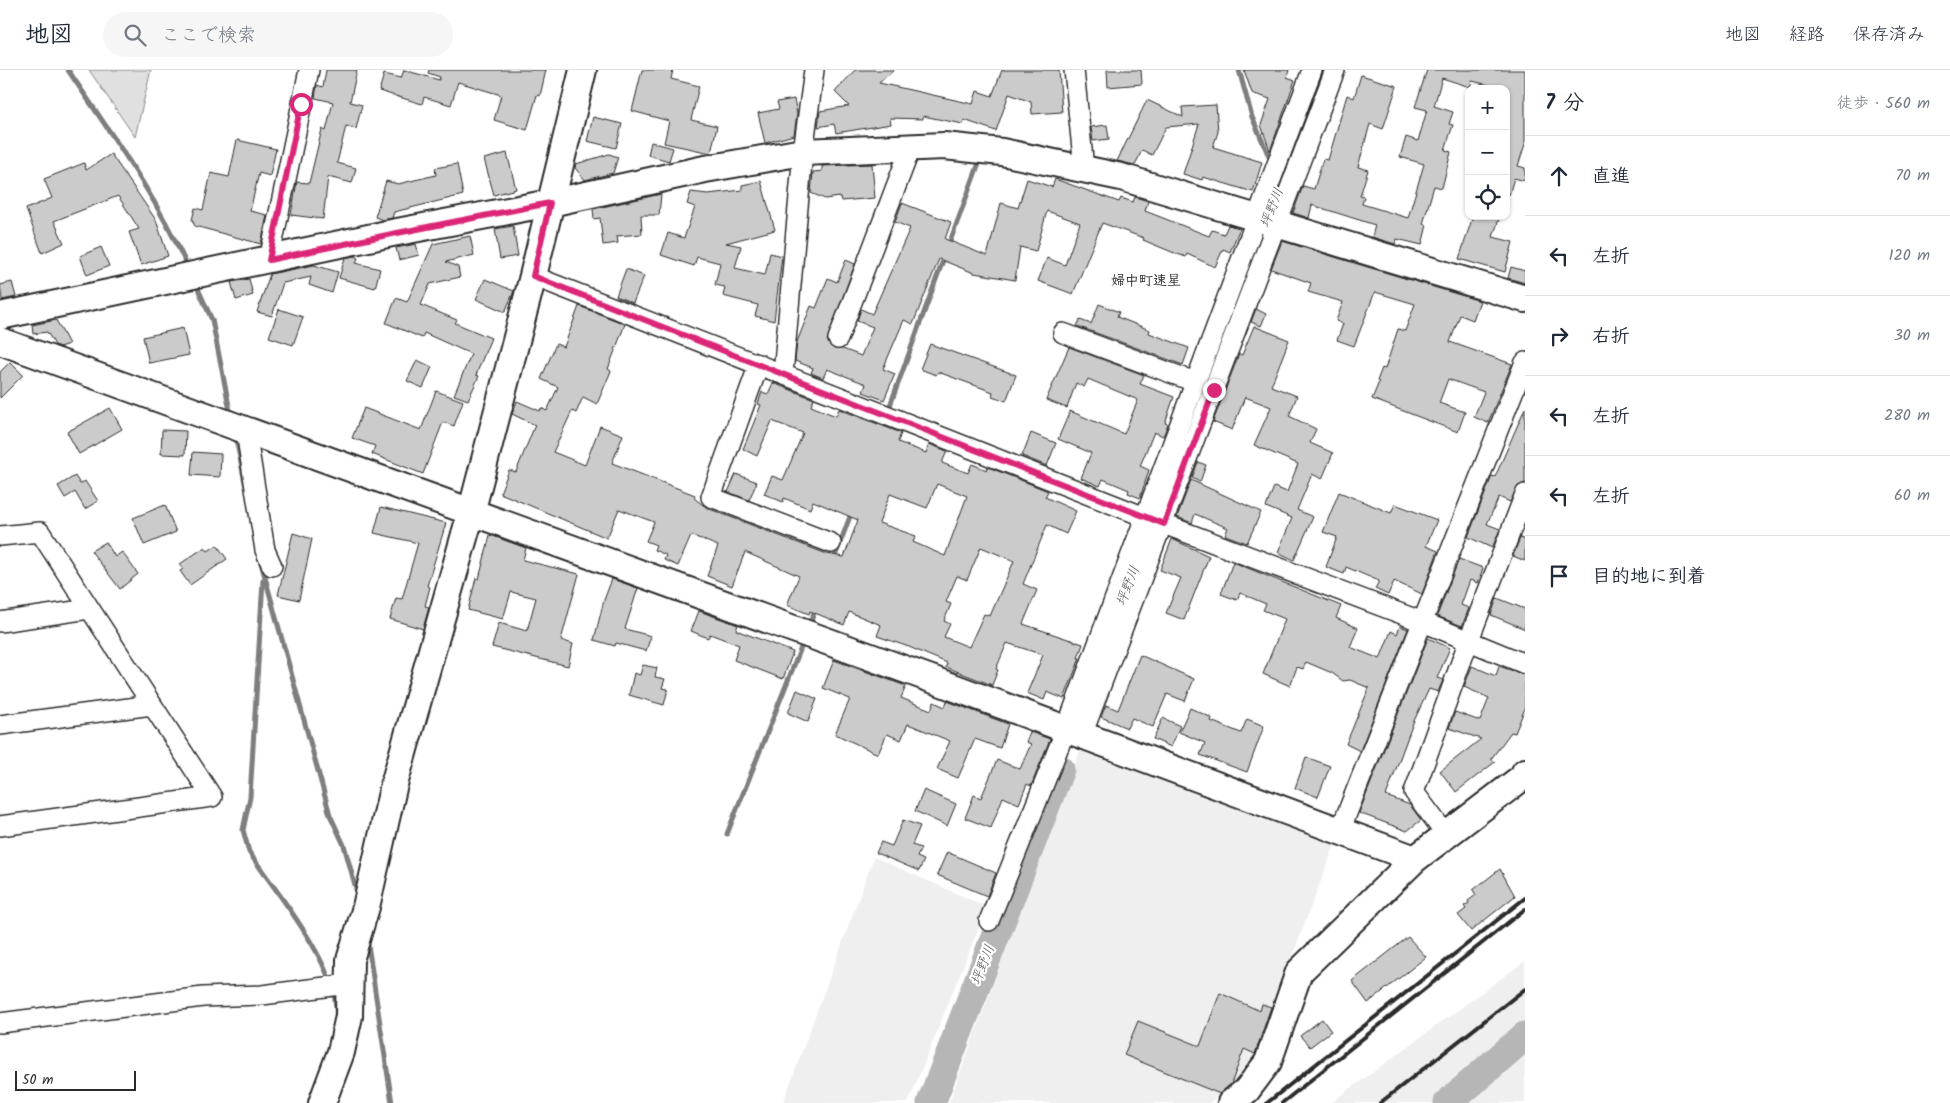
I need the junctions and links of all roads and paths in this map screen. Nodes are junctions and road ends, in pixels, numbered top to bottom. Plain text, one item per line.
1 (309, 70) edge
2 (583, 70) edge
3 (814, 70) edge
4 (1074, 70) edge
5 (1312, 70) edge
6 (1335, 70) edge
7 (911, 147) junction
8 (803, 152) junction
9 (1084, 169) junction
10 (550, 203) junction
11 (1267, 222) junction
12 (269, 260) junction
13 (533, 276) junction
14 (1525, 299) edge
15 (0, 316) edge
16 (1063, 333) dead end
17 (838, 339) dead end
18 (0, 342) edge
19 (1525, 362) edge
20 (758, 364) junction
21 (783, 374) junction
22 (1195, 382) junction
23 (235, 428) junction
24 (1525, 494) edge
25 (471, 513) junction
26 (1145, 517) junction
27 (1164, 524) junction
28 (0, 536) edge
29 (831, 543) dead end
30 (272, 566) dead end
31 (89, 609) junction
32 (0, 622) edge
33 (1423, 622) junction
34 (1469, 640) junction
35 (1525, 664) edge
36 (152, 705) junction
37 (0, 725) edge
38 (1074, 732) junction
39 (1525, 774) edge
40 (0, 826) edge
41 (1340, 831) junction
42 (1446, 834) junction
43 (1416, 859) junction
44 (989, 922) dead end
45 (349, 984) junction
46 (0, 1023) edge
47 (322, 1103) edge
48 (1231, 1103) edge

1 - 12 street
2 - 10 street
3 - 8 street
4 - 9 street
5 - 11 street
6 - 11 street
7 - 8 street
7 - 9 street
7 - 17 street
8 - 10 street
8 - 21 street
9 - 11 street
10 - 12 street
10 - 13 street
11 - 14 street
11 - 22 street
11 - 27 street
12 - 15 street
13 - 20 street
13 - 25 street
16 - 22 street
18 - 23 street
19 - 33 street
20 - 21 street
20 - 29 street
21 - 26 street
22 - 26 street
23 - 25 street
23 - 30 street
24 - 34 street
25 - 38 street
25 - 45 street
26 - 27 street
26 - 38 street
27 - 33 street
27 - 38 street
28 - 31 street
31 - 32 street
31 - 36 street
33 - 34 street
33 - 41 street
34 - 35 street
34 - 42 street
36 - 37 street
36 - 40 street
38 - 41 street
38 - 44 street
39 - 42 street
41 - 43 street
42 - 43 street
43 - 48 street
45 - 46 street
45 - 47 street

